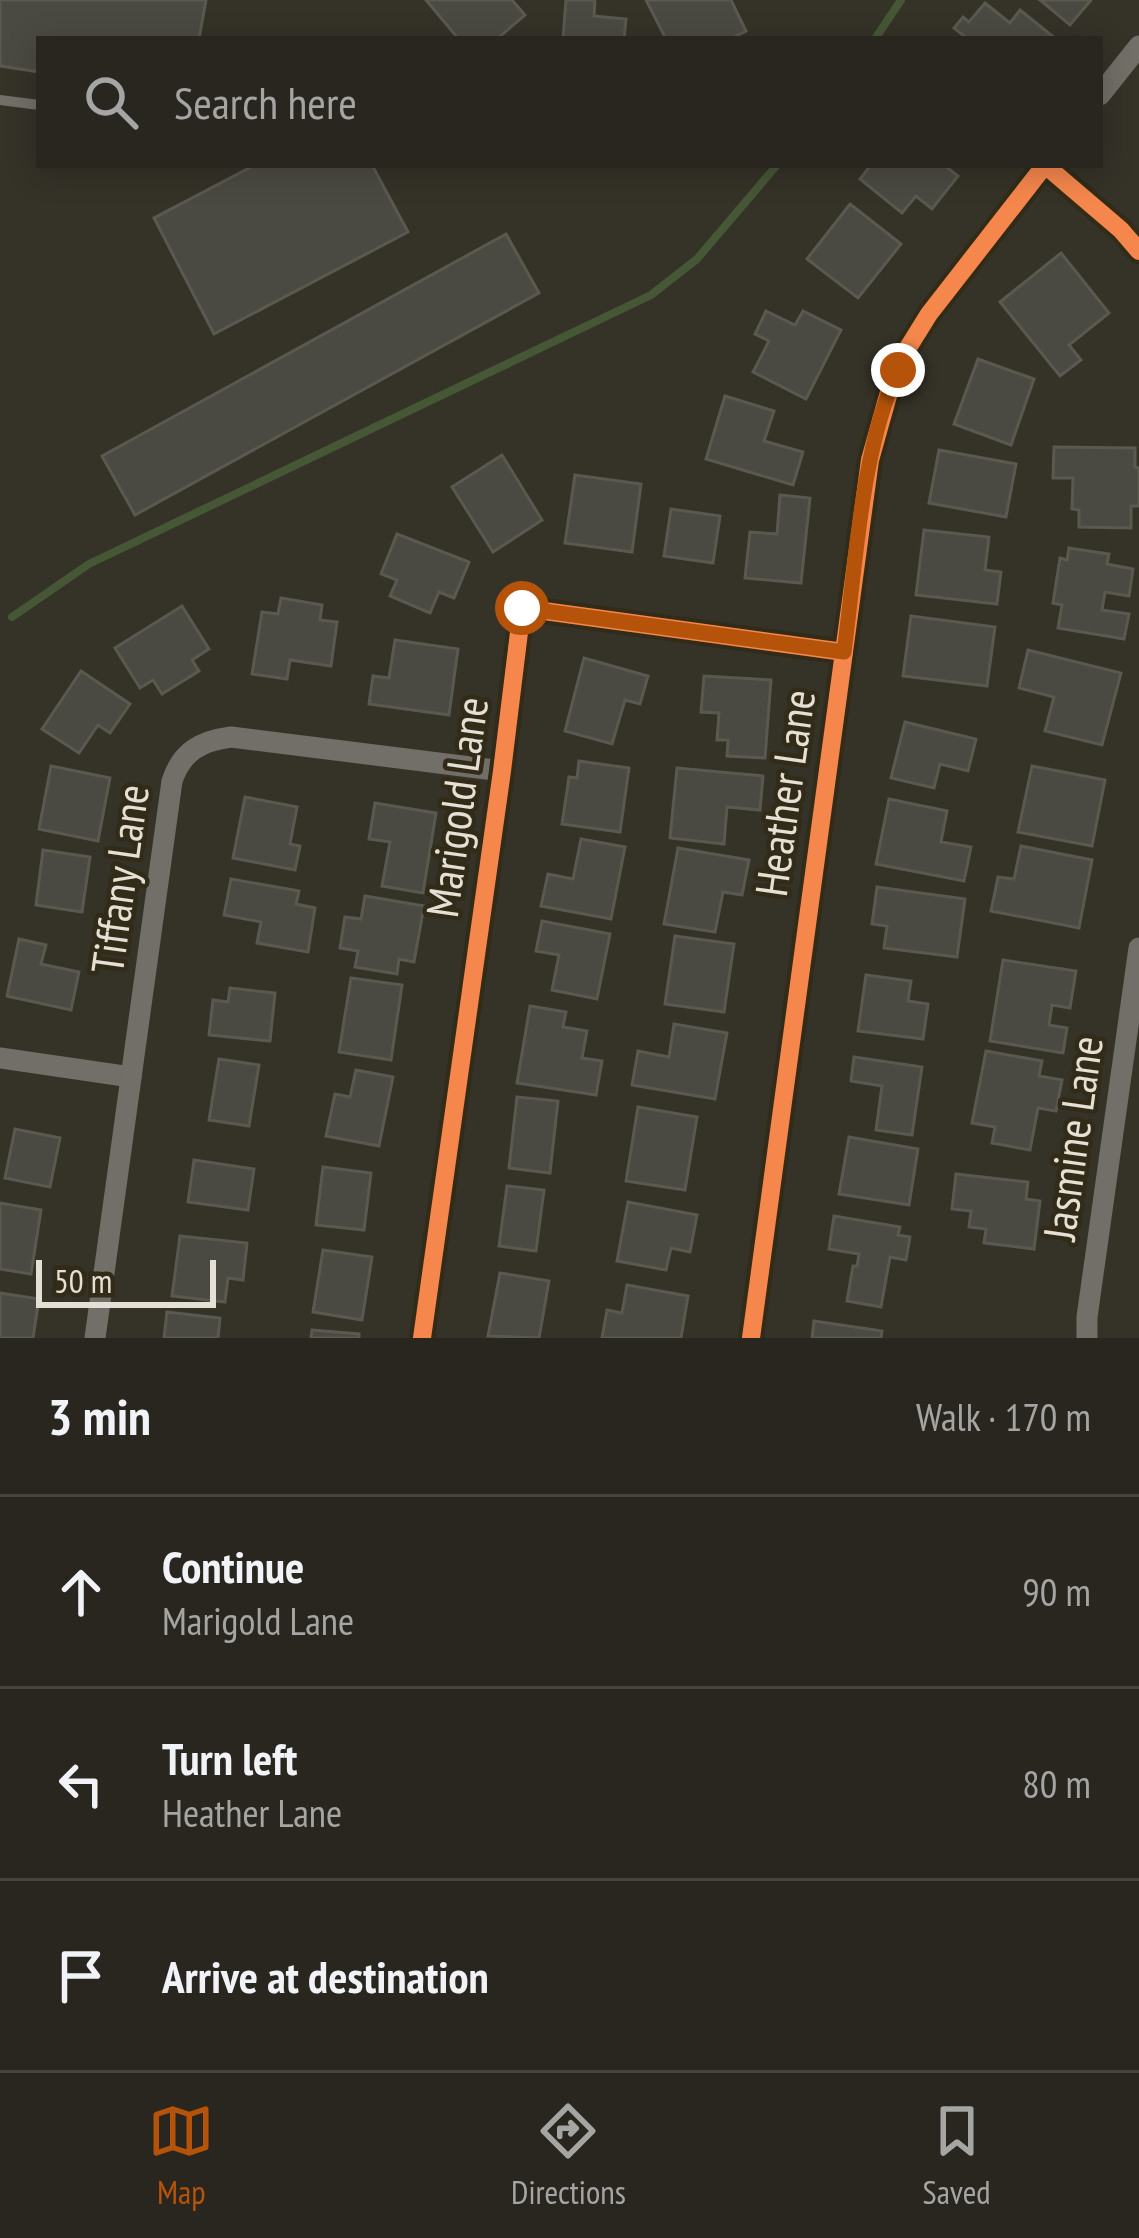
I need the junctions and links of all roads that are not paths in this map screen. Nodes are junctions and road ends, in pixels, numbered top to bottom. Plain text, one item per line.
1 (1139, 46) edge
2 (1103, 91) edge
3 (0, 100) edge
4 (36, 105) edge
5 (1043, 168) edge
6 (1049, 168) edge
7 (1139, 251) edge
8 (844, 652) junction
9 (502, 771) junction
10 (1139, 948) edge
11 (0, 1058) edge
12 (131, 1077) junction
13 (95, 1338) edge
14 (422, 1338) edge
15 (751, 1338) edge
16 (1087, 1338) edge

1 - 2 street
3 - 4 lane
5 - 8 street, Heather Lane
6 - 7 street
8 - 9 street, Marigold Lane
8 - 15 street, Heather Lane
9 - 12 street, Tiffany Lane
9 - 14 street, Marigold Lane
10 - 16 street, Jasmine Lane
11 - 12 street
12 - 13 street, Tiffany Lane

